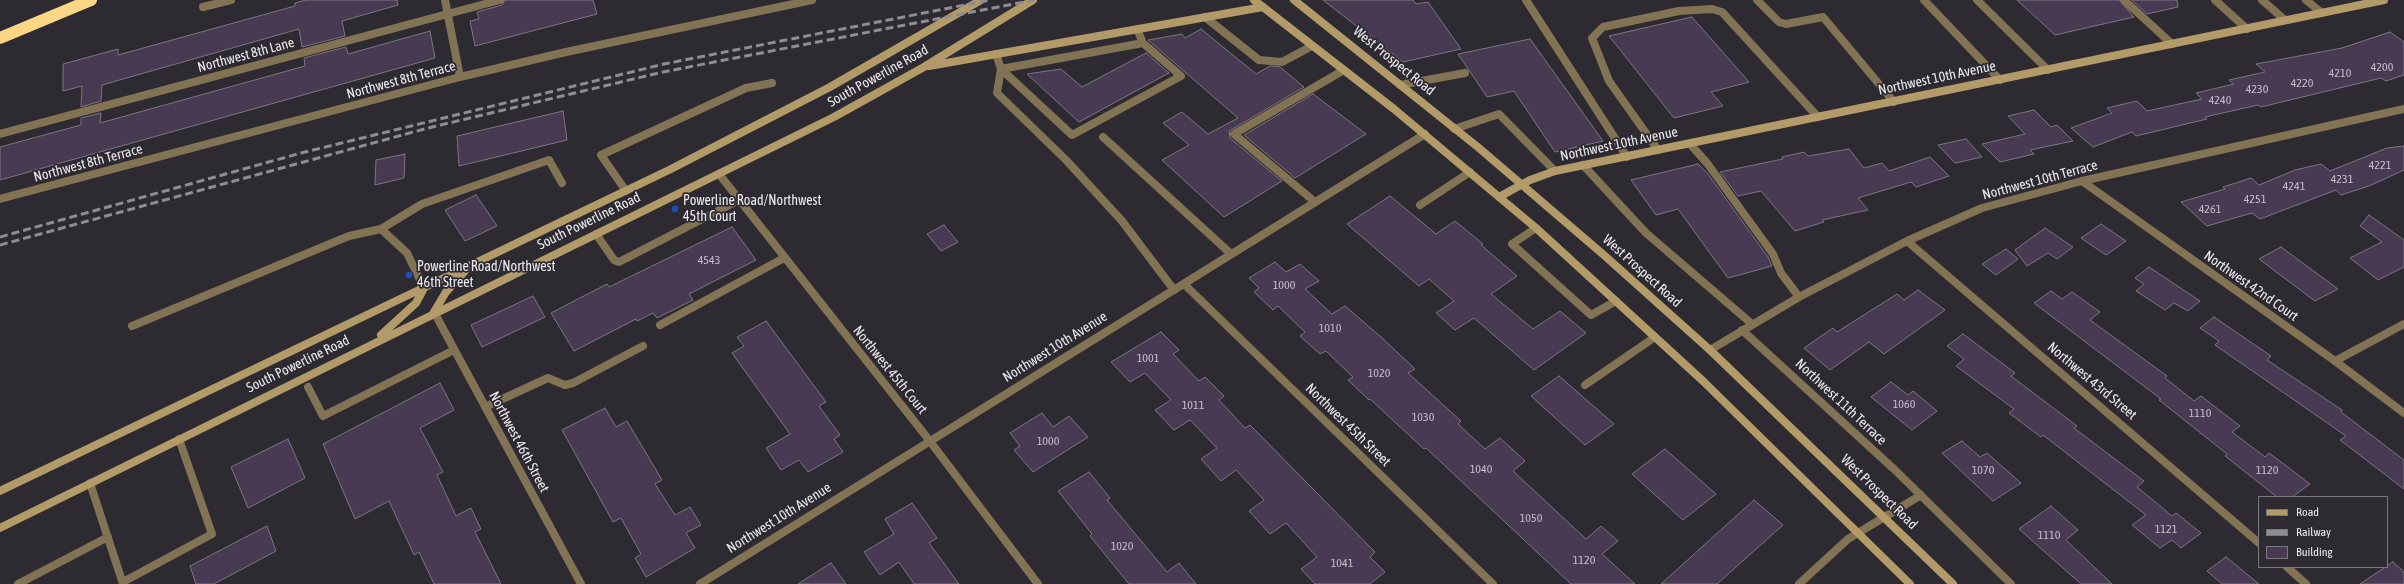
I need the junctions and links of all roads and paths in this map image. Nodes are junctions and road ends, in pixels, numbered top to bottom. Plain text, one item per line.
1 (91, 0) edge
2 (231, 0) edge
3 (445, 0) edge
4 (500, 0) edge
5 (812, 0) edge
6 (981, 0) edge
7 (1033, 0) edge
8 (1254, 0) edge
9 (1294, 0) edge
10 (1526, 0) edge
11 (1757, 0) edge
12 (1924, 0) edge
13 (1977, 0) edge
14 (2124, 0) edge
15 (2215, 0) edge
16 (2262, 0) edge
17 (2306, 0) edge
18 (2384, 0) edge
19 (801, 1) edge
20 (203, 7) dead end
21 (1263, 7) junction
22 (2322, 13) junction
23 (447, 14) junction
24 (1206, 17) junction
25 (2286, 20) junction
26 (2247, 28) junction
27 (1138, 29) junction
28 (0, 38) edge
29 (1143, 43) junction
30 (2172, 44) junction
31 (1312, 46) junction
32 (996, 54) junction
33 (924, 67) junction
34 (1001, 70) junction
35 (1344, 70) junction
36 (2048, 70) junction
37 (1465, 73) dead end
38 (460, 77) junction
39 (2000, 80) junction
40 (772, 83) dead end
41 (1400, 85) junction
42 (1894, 102) junction
43 (2404, 109) edge
44 (1818, 117) junction
45 (1454, 129) junction
46 (0, 134) edge
47 (1425, 134) junction
48 (1103, 137) dead end
49 (1690, 144) junction
50 (1658, 150) junction
51 (1627, 157) junction
52 (1583, 165) junction
53 (1555, 171) junction
54 (1470, 172) junction
55 (719, 174) junction
56 (2082, 181) junction
57 (562, 183) dead end
58 (1522, 184) junction
59 (626, 191) junction
60 (1499, 197) junction
61 (0, 199) edge
62 (739, 200) junction
63 (1315, 202) junction
64 (1420, 205) dead end
65 (1536, 228) junction
66 (380, 229) junction
67 (596, 234) junction
68 (1907, 241) junction
69 (1230, 253) junction
70 (784, 258) junction
71 (468, 268) junction
72 (1184, 284) junction
73 (424, 288) junction
74 (1174, 290) junction
75 (1799, 297) junction
76 (1616, 301) junction
77 (434, 312) junction
78 (1752, 324) junction
79 (2404, 324) edge
80 (660, 325) dead end
81 (132, 326) dead end
82 (1742, 330) junction
83 (1655, 337) junction
84 (373, 342) junction
85 (643, 346) dead end
86 (454, 350) junction
87 (1710, 350) junction
88 (2335, 361) junction
89 (1585, 385) dead end
90 (308, 387) dead end
91 (485, 407) junction
92 (2404, 413) edge
93 (179, 439) junction
94 (929, 440) junction
95 (90, 483) junction
96 (0, 491) edge
97 (1921, 495) junction
98 (1884, 516) junction
99 (0, 528) edge
100 (1858, 532) junction
101 (108, 537) junction
102 (2258, 542) edge
103 (2288, 568) edge
104 (123, 583) edge
105 (18, 584) edge
106 (581, 584) edge
107 (700, 584) edge
108 (1038, 584) edge
109 (1493, 584) edge
110 (1799, 584) edge
111 (1910, 584) edge
112 (1953, 584) edge
113 (2011, 584) edge
114 (2306, 584) edge

1 - 28 highway
2 - 20 street
3 - 23 street
4 - 23 street, Northwest 8th Lane
5 - 19 street, Northwest 8th Terrace
6 - 59 main road, South Powerline Road
7 - 33 main road, South Powerline Road
8 - 21 main road
9 - 41 main road, West Prospect Road
10 - 51 street
11 - 42 street
12 - 39 street
13 - 36 street
14 - 30 street
15 - 26 street
16 - 25 street
17 - 22 street
18 - 22 main road, Northwest 10th Avenue
19 - 38 street, Northwest 8th Terrace
21 - 24 main road
21 - 31 main road
22 - 25 main road, Northwest 10th Avenue
23 - 38 street
23 - 46 street, Northwest 8th Lane
24 - 27 main road
24 - 31 street
25 - 26 main road, Northwest 10th Avenue
26 - 30 main road, Northwest 10th Avenue
27 - 29 street
27 - 32 main road
29 - 34 street
29 - 34 street
30 - 36 main road, Northwest 10th Avenue
31 - 35 main road
32 - 33 main road
32 - 34 street
33 - 55 main road, South Powerline Road
34 - 74 street
35 - 47 main road
35 - 63 street
36 - 39 main road, Northwest 10th Avenue
37 - 41 street
38 - 61 street, Northwest 8th Terrace
39 - 42 main road, Northwest 10th Avenue
40 - 59 street
41 - 45 main road, West Prospect Road
42 - 44 main road, Northwest 10th Avenue
43 - 56 street, Northwest 10th Terrace
44 - 49 main road, Northwest 10th Avenue
44 - 50 street
45 - 53 street
45 - 58 main road, West Prospect Road
47 - 54 main road
47 - 63 street, Northwest 10th Avenue
48 - 69 street
49 - 50 main road, Northwest 10th Avenue
49 - 75 street
50 - 51 main road, Northwest 10th Avenue
51 - 52 main road, Northwest 10th Avenue
52 - 53 main road, Northwest 10th Avenue
52 - 78 street
53 - 58 main road, Northwest 10th Avenue
54 - 60 main road
54 - 64 street
55 - 62 street, Northwest 45th Court
55 - 67 main road, South Powerline Road
56 - 68 street, Northwest 10th Terrace
56 - 88 street, Northwest 42nd Court
57 - 66 street
58 - 60 main road, Northwest 10th Avenue
58 - 87 main road, West Prospect Road
59 - 71 main road, South Powerline Road
60 - 65 main road
62 - 67 street
62 - 70 street, Northwest 45th Court
63 - 69 street, Northwest 10th Avenue
65 - 76 main road
65 - 76 street
66 - 73 street
66 - 81 street
67 - 77 main road, South Powerline Road
68 - 75 street, Northwest 10th Terrace
68 - 102 street, Northwest 43rd Street
69 - 72 street, Northwest 10th Avenue
70 - 80 street
70 - 94 street, Northwest 45th Court
71 - 73 main road, South Powerline Road
71 - 77 main road
72 - 74 street, Northwest 10th Avenue
72 - 109 street, Northwest 45th Street
73 - 84 main road
73 - 96 main road, South Powerline Road
74 - 94 street, Northwest 10th Avenue
75 - 78 street, Northwest 10th Terrace
76 - 83 main road
77 - 84 main road, South Powerline Road
77 - 86 street, Northwest 46th Street
78 - 82 street, Northwest 10th Terrace
79 - 88 street
82 - 87 street, Northwest 10th Terrace
82 - 97 street, Northwest 11th Terrace
83 - 89 street
83 - 100 main road
84 - 93 main road, South Powerline Road
85 - 91 street
86 - 90 street
86 - 91 street, Northwest 46th Street
87 - 98 main road, West Prospect Road
88 - 92 street, Northwest 42nd Court
91 - 106 street, Northwest 46th Street
93 - 95 main road, South Powerline Road
93 - 104 street
94 - 107 street, Northwest 10th Avenue
94 - 108 street, Northwest 45th Court
95 - 99 main road, South Powerline Road
95 - 101 street
97 - 98 street
97 - 113 street, Northwest 11th Terrace
98 - 100 street
98 - 112 main road, West Prospect Road
100 - 110 street
100 - 111 main road
101 - 104 street
101 - 105 street
103 - 114 street

